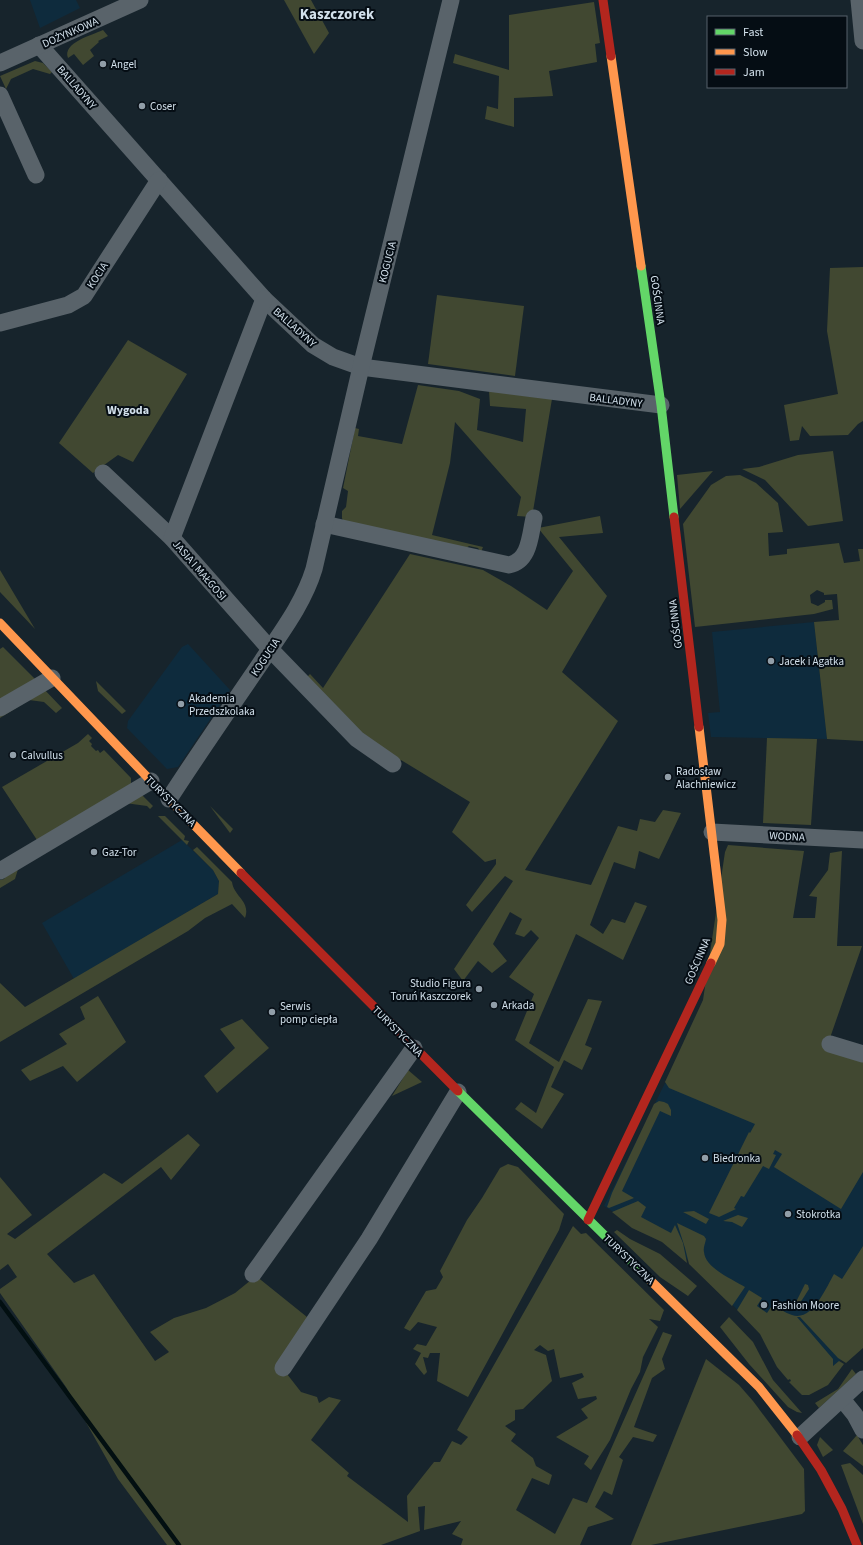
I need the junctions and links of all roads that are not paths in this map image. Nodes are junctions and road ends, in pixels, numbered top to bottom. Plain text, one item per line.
1 (140, 0) edge
2 (451, 0) edge
3 (602, 0) edge
4 (859, 0) edge
5 (863, 41) edge
6 (39, 45) junction
7 (0, 63) edge
8 (0, 95) edge
9 (36, 175) dead end
10 (159, 180) junction
11 (264, 299) junction
12 (0, 323) edge
13 (361, 366) junction
14 (661, 405) junction
15 (103, 473) dead end
16 (534, 518) dead end
17 (324, 524) junction
18 (172, 538) junction
19 (0, 622) edge
20 (270, 649) junction
21 (52, 678) junction
22 (0, 708) edge
23 (392, 764) dead end
24 (151, 781) junction
25 (169, 799) junction
26 (712, 832) junction
27 (863, 840) edge
28 (0, 871) edge
29 (830, 1044) dead end
30 (414, 1048) junction
31 (863, 1054) edge
32 (458, 1092) junction
33 (588, 1220) junction
34 (253, 1274) dead end
35 (283, 1368) dead end
36 (863, 1379) edge
37 (842, 1399) junction
38 (863, 1430) edge
39 (800, 1437) junction
40 (857, 1545) edge

1 - 6 street, DOŻYNKOWA
2 - 13 street, KOGUCIA
3 - 14 main road, GOŚCINNA
4 - 5 street
6 - 7 street, DOŻYNKOWA
6 - 10 street, BALLADYNY
8 - 9 street
10 - 11 street, BALLADYNY
10 - 12 street, KOCIA
11 - 13 street, BALLADYNY
11 - 18 street, JASIA I MAŁGOSI
13 - 14 street, BALLADYNY
13 - 17 street, KOGUCIA
14 - 26 main road, GOŚCINNA
15 - 18 street
16 - 17 street
17 - 20 street, KOGUCIA
18 - 20 street, JASIA I MAŁGOSI
19 - 21 main road, TURYSTYCZNA
20 - 23 street, JASIA I MAŁGOSI
20 - 25 street, KOGUCIA
21 - 22 street
21 - 24 main road, TURYSTYCZNA
24 - 25 main road, TURYSTYCZNA
24 - 28 street
25 - 30 main road, TURYSTYCZNA
26 - 27 street, WODNA
26 - 33 main road, GOŚCINNA
29 - 31 street
30 - 32 main road, TURYSTYCZNA
30 - 34 street
32 - 33 main road, TURYSTYCZNA
32 - 35 street
33 - 39 main road, TURYSTYCZNA
36 - 37 street
37 - 38 street
37 - 39 street
39 - 40 main road, TURYSTYCZNA

